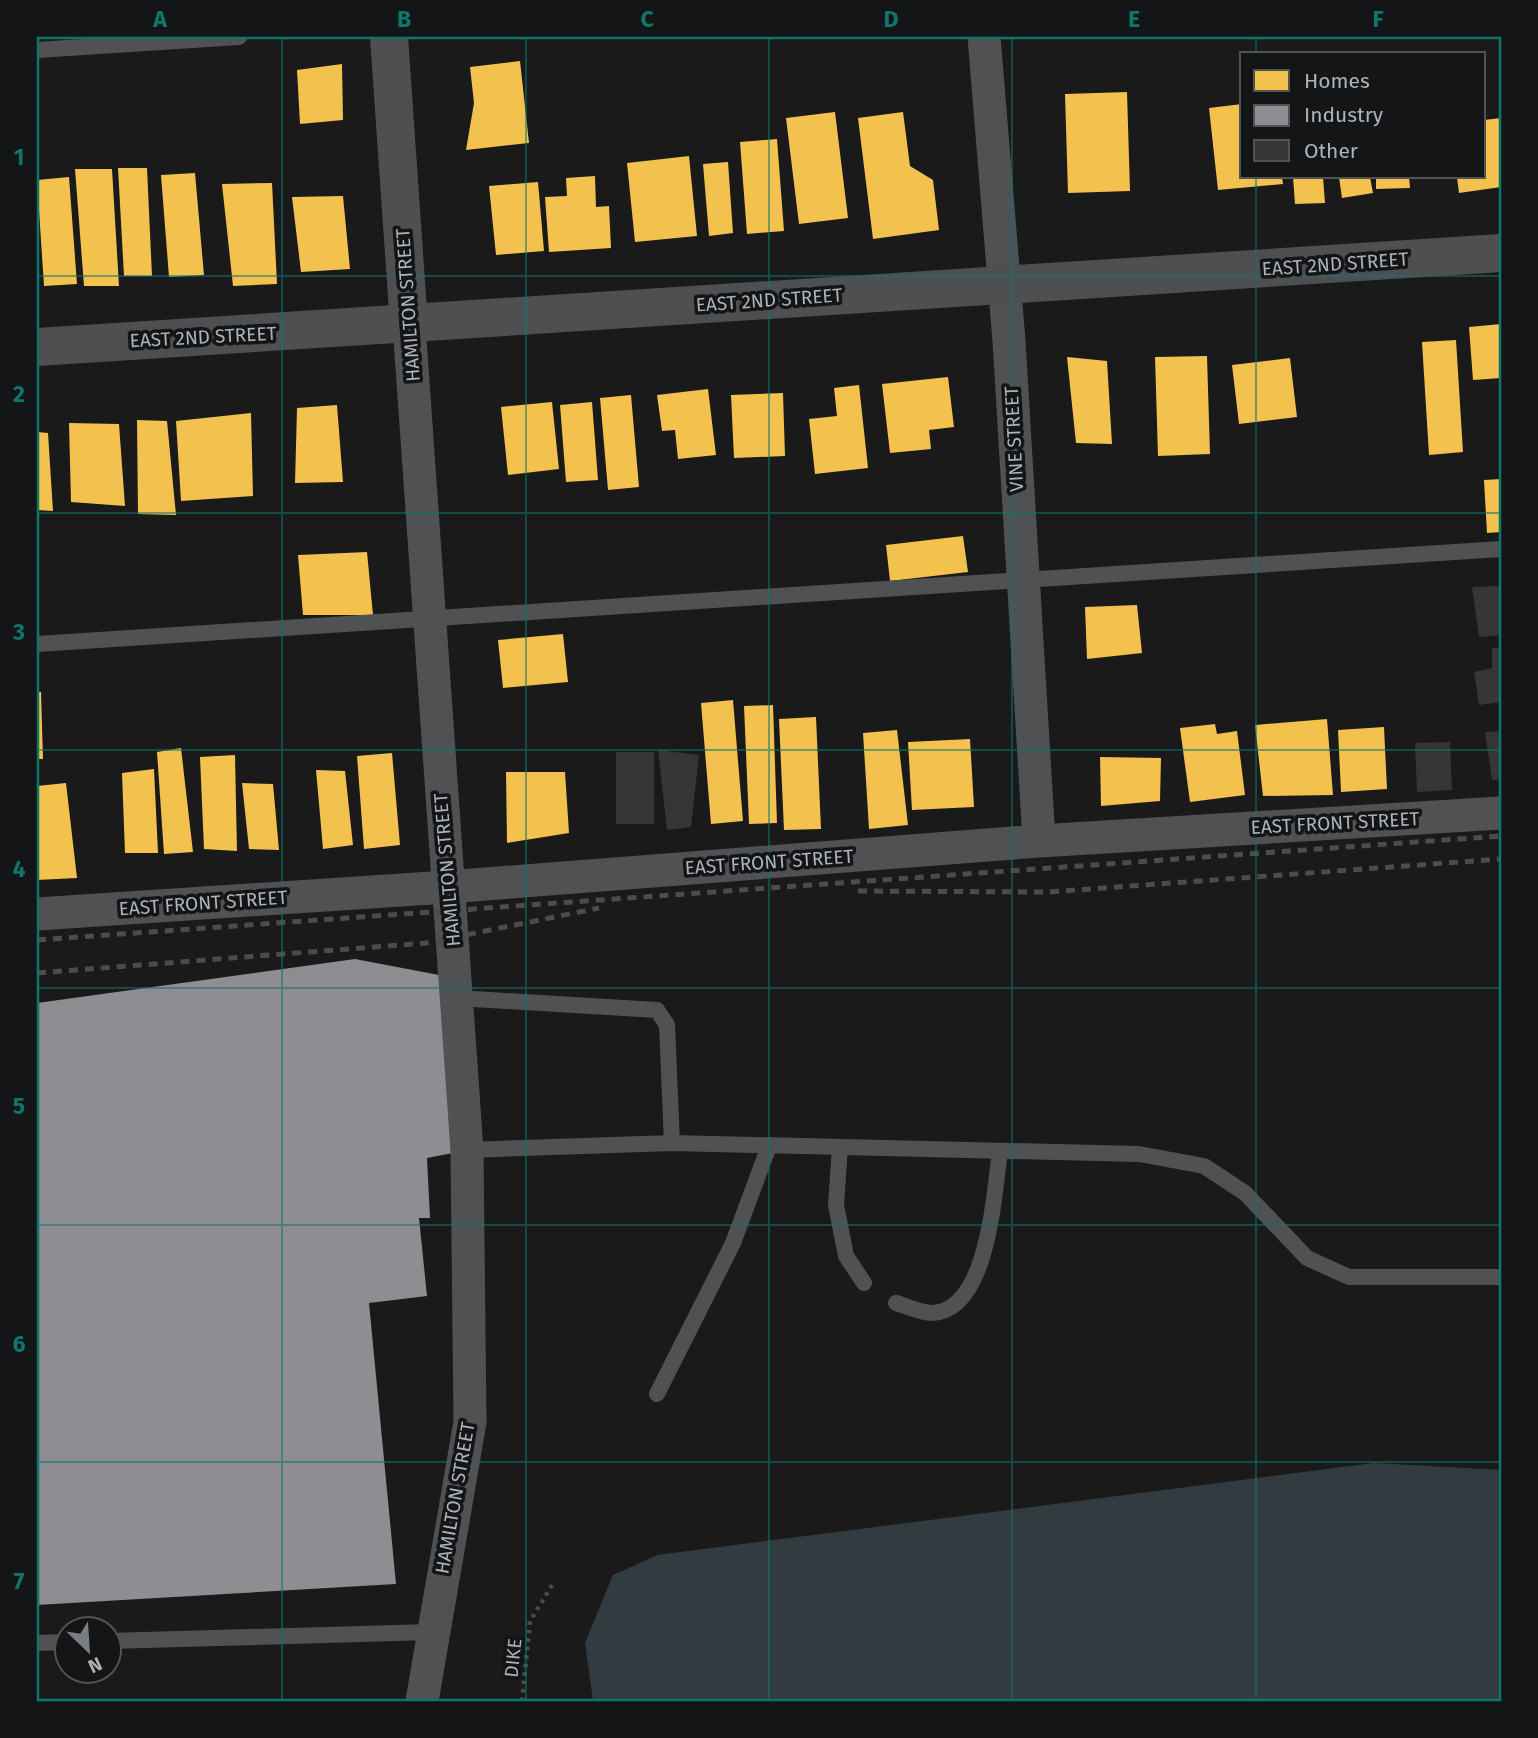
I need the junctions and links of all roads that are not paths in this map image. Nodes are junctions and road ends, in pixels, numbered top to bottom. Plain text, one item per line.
1 (239, 37) edge
2 (389, 37) edge
3 (984, 37) edge
4 (37, 50) edge
5 (1501, 253) edge
6 (1004, 286) junction
7 (409, 325) junction
8 (37, 347) edge
9 (1501, 549) edge
10 (1021, 579) junction
11 (429, 617) junction
12 (37, 644) edge
13 (1501, 813) edge
14 (1039, 841) junction
15 (447, 887) junction
16 (37, 915) edge
17 (457, 998) junction
18 (672, 1143) junction
19 (769, 1146) junction
20 (840, 1147) junction
21 (467, 1150) junction
22 (1000, 1151) junction
23 (1501, 1277) edge
24 (864, 1283) dead end
25 (896, 1303) dead end
26 (657, 1394) dead end
27 (431, 1632) junction
28 (122, 1641) edge
29 (422, 1701) edge

1 - 4 lane
2 - 7 street, HAMILTON STREET
3 - 6 street, VINE STREET
5 - 6 street, EAST 2ND STREET
6 - 7 street, EAST 2ND STREET
6 - 10 street, VINE STREET
7 - 8 street, EAST 2ND STREET
7 - 11 street, HAMILTON STREET
9 - 10 lane
10 - 11 lane
10 - 14 street, VINE STREET
11 - 12 lane
11 - 15 street, HAMILTON STREET
13 - 14 street, EAST FRONT STREET
14 - 15 street, EAST FRONT STREET
15 - 16 street, EAST FRONT STREET
15 - 17 street, HAMILTON STREET
17 - 18 lane
17 - 21 street, HAMILTON STREET
18 - 19 lane
18 - 21 lane
19 - 20 lane
19 - 26 lane
20 - 22 lane
20 - 24 lane
21 - 27 street, HAMILTON STREET
22 - 23 lane
22 - 25 lane
27 - 28 lane
27 - 29 street, HAMILTON STREET

